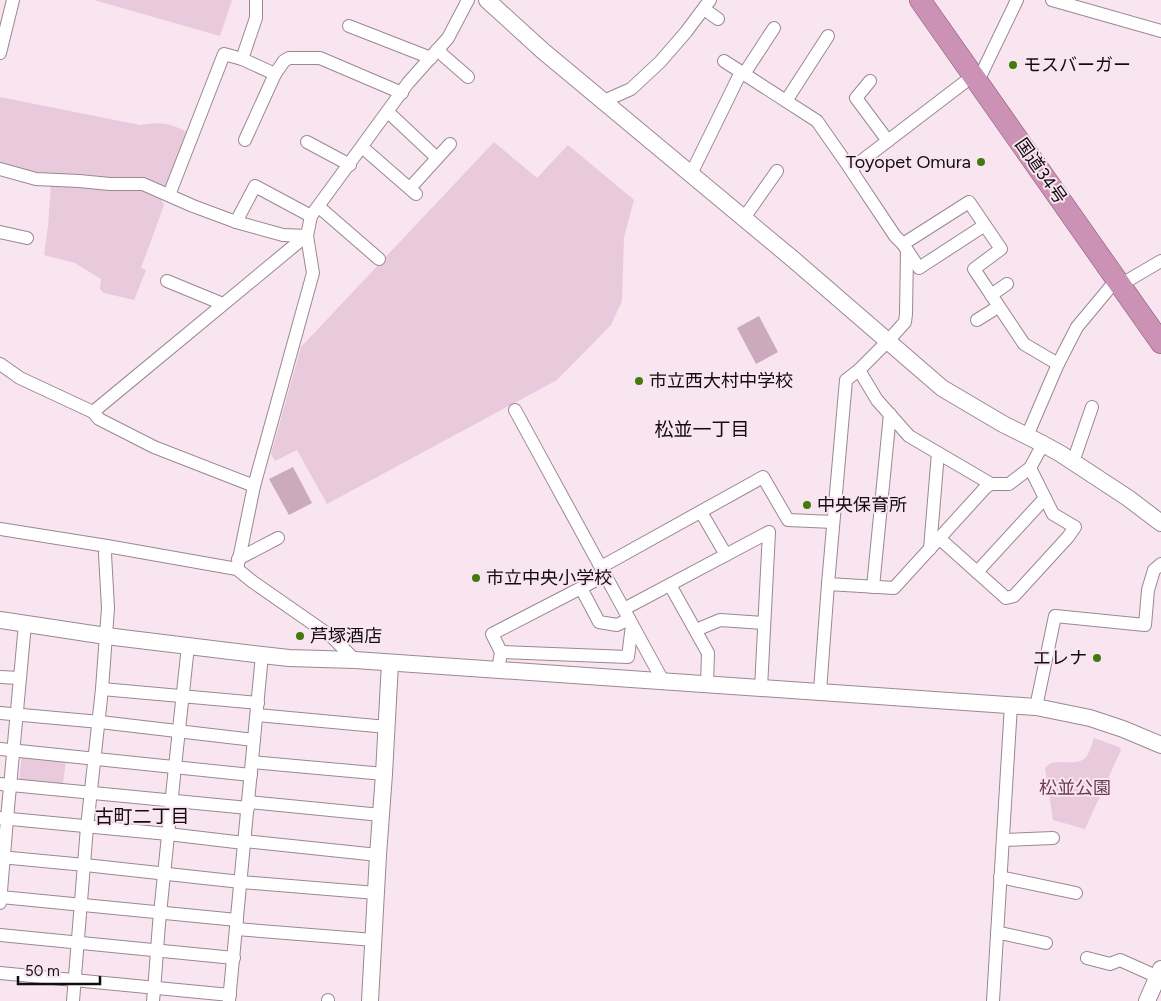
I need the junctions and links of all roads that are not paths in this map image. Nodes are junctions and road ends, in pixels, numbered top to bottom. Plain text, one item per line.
1 (13, 0) edge
2 (256, 0) edge
3 (468, 0) edge
4 (487, 0) edge
5 (920, 0) edge
6 (1017, 0) edge
7 (1060, 1) edge
8 (707, 4) edge
9 (1093, 5) edge
10 (718, 18) dead end
11 (349, 26) dead end
12 (774, 28) dead end
13 (1161, 31) edge
14 (828, 36) dead end
15 (0, 54) edge
16 (434, 54) junction
17 (242, 59) junction
18 (724, 60) dead end
19 (743, 73) junction
20 (275, 74) junction
21 (468, 78) dead end
22 (976, 78) junction
23 (870, 81) dead end
24 (402, 93) junction
25 (786, 101) junction
26 (604, 102) junction
27 (388, 112) junction
28 (245, 140) dead end
29 (888, 141) junction
30 (307, 142) dead end
31 (450, 144) dead end
32 (362, 147) junction
33 (437, 158) junction
34 (350, 165) junction
35 (0, 169) edge
36 (851, 169) junction
37 (777, 171) dead end
38 (691, 174) junction
39 (169, 196) junction
40 (315, 211) junction
41 (744, 218) junction
42 (236, 222) junction
43 (985, 225) junction
44 (0, 232) edge
45 (307, 236) junction
46 (27, 238) dead end
47 (905, 247) junction
48 (379, 259) dead end
49 (1161, 260) edge
50 (166, 281) dead end
51 (1118, 282) junction
52 (1007, 284) dead end
53 (991, 294) junction
54 (223, 304) junction
55 (998, 307) junction
56 (977, 320) dead end
57 (888, 341) junction
58 (1161, 343) edge
59 (1058, 364) junction
60 (0, 366) edge
61 (859, 370) junction
62 (1092, 407) dead end
63 (515, 410) dead end
64 (93, 412) junction
65 (890, 414) junction
66 (1026, 436) junction
67 (1044, 444) junction
68 (938, 453) junction
69 (1073, 462) junction
70 (1030, 468) junction
71 (990, 484) junction
72 (254, 486) junction
73 (1045, 498) junction
74 (701, 512) junction
75 (788, 520) junction
76 (833, 522) junction
77 (1161, 523) edge
78 (0, 529) edge
79 (769, 532) junction
80 (278, 538) dead end
81 (939, 538) junction
82 (107, 546) junction
83 (930, 548) junction
84 (726, 555) junction
85 (238, 564) junction
86 (1161, 564) edge
87 (603, 571) junction
88 (977, 572) junction
89 (828, 584) junction
90 (670, 585) junction
91 (873, 586) junction
92 (581, 588) junction
93 (628, 618) junction
94 (0, 620) edge
95 (764, 623) junction
96 (25, 624) junction
97 (696, 630) junction
98 (106, 636) junction
99 (188, 646) junction
100 (501, 652) junction
101 (262, 655) junction
102 (355, 660) junction
103 (390, 663) junction
104 (498, 670) junction
105 (0, 676) edge
106 (20, 678) junction
107 (663, 681) junction
108 (707, 684) junction
109 (761, 688) junction
110 (102, 689) junction
111 (820, 691) junction
112 (182, 696) junction
113 (1011, 705) junction
114 (1036, 707) junction
115 (257, 709) junction
116 (0, 713) edge
117 (17, 715) junction
118 (100, 722) junction
119 (387, 727) junction
120 (179, 731) junction
121 (254, 740) junction
122 (1161, 745) edge
123 (0, 748) edge
124 (13, 750) junction
125 (95, 758) junction
126 (176, 767) junction
127 (251, 768) junction
128 (384, 774) junction
129 (5, 784) edge
130 (90, 793) junction
131 (171, 800) junction
132 (248, 805) junction
133 (381, 815) junction
134 (3, 819) edge
135 (87, 827) junction
136 (168, 834) junction
137 (1053, 838) dead end
138 (1003, 840) junction
139 (244, 842) junction
140 (378, 854) junction
141 (2, 858) edge
142 (85, 865) junction
143 (164, 873) junction
144 (1000, 877) junction
145 (241, 882) junction
146 (376, 893) junction
147 (1076, 894) dead end
148 (0, 900) edge
149 (81, 905) junction
150 (160, 913) junction
151 (237, 925) junction
152 (997, 933) junction
153 (0, 935) edge
154 (374, 940) junction
155 (77, 943) junction
156 (1046, 943) dead end
157 (157, 951) junction
158 (234, 958) junction
159 (1087, 958) dead end
160 (0, 973) edge
161 (1159, 973) edge
162 (75, 981) junction
163 (154, 994) edge
164 (230, 998) edge
165 (73, 1001) edge
166 (370, 1001) edge
167 (993, 1001) edge
168 (1147, 1001) edge

1 - 15 street
2 - 17 street
3 - 16 street
4 - 26 street
5 - 22 highway, 国道34号
6 - 22 street
7 - 9 street
8 - 10 street
8 - 26 street
9 - 13 street
11 - 16 street
12 - 19 street
14 - 25 street
16 - 21 street
16 - 24 street
17 - 20 street
17 - 39 street
18 - 19 street
19 - 25 street
19 - 38 street
20 - 24 street
20 - 28 street
22 - 29 street
22 - 51 highway, 国道34号
23 - 29 street
24 - 27 street
25 - 36 street
26 - 38 street
27 - 32 street
27 - 33 street
29 - 36 street
30 - 34 street
31 - 33 street
32 - 33 street
32 - 34 street
34 - 40 street
35 - 39 street
36 - 47 street
37 - 41 street
38 - 41 street
39 - 42 street
40 - 42 street
40 - 45 street
40 - 48 street
41 - 57 street
42 - 45 street
43 - 47 street
43 - 47 street
43 - 53 street
44 - 46 street
45 - 54 street
45 - 72 street
47 - 57 street
49 - 51 street
50 - 54 street
51 - 58 highway, 国道34号
51 - 59 street
52 - 53 street
53 - 55 street
54 - 64 street
55 - 56 street
55 - 59 street
57 - 61 street
57 - 66 street
59 - 66 street
60 - 64 street
61 - 65 street
61 - 76 street
62 - 69 street
63 - 87 street
64 - 72 street
65 - 68 street
65 - 91 street
66 - 67 street
67 - 69 street
67 - 70 street
68 - 71 street
68 - 83 street
69 - 77 street
70 - 71 street
70 - 73 street
71 - 81 street
72 - 85 street
73 - 88 street
73 - 88 street
74 - 75 street
74 - 84 street
74 - 87 street
75 - 76 street
75 - 79 street
76 - 89 street
78 - 82 street
79 - 84 street
79 - 95 street
80 - 85 street
81 - 83 street
81 - 88 street
82 - 85 street
82 - 98 street
83 - 91 street
84 - 90 street
85 - 102 street
86 - 114 street
87 - 92 street
87 - 93 street
89 - 91 street
89 - 111 street
90 - 93 street
90 - 97 street
92 - 93 street
92 - 100 street
93 - 100 street
93 - 107 street
94 - 96 street
95 - 97 street
95 - 109 street
96 - 98 street
96 - 106 street
97 - 108 street
98 - 99 street
98 - 110 street
99 - 101 street
99 - 112 street
100 - 104 street
101 - 102 street
101 - 115 street
102 - 103 street
103 - 104 street
103 - 119 street
104 - 107 street
105 - 106 street
106 - 117 street
107 - 108 street
108 - 109 street
109 - 111 street
110 - 112 street
110 - 118 street
111 - 113 street
112 - 115 street
112 - 120 street
113 - 114 street
113 - 138 street
114 - 122 street
115 - 119 street
115 - 121 street
116 - 117 street
117 - 118 street
117 - 124 street
118 - 120 street
118 - 125 street
119 - 128 street
120 - 121 street
120 - 126 street
121 - 127 street
123 - 124 street
124 - 125 street
124 - 129 street
125 - 126 street
125 - 130 street
126 - 127 street
126 - 131 street
127 - 128 street
127 - 132 street
128 - 133 street
129 - 130 street
129 - 134 street
130 - 131 street
130 - 135 street
131 - 132 street
131 - 136 street
132 - 133 street
132 - 139 street
133 - 140 street
134 - 135 street
134 - 141 street
135 - 136 street
135 - 142 street
136 - 139 street
136 - 143 street
137 - 138 street
138 - 144 street
139 - 140 street
139 - 145 street
140 - 146 street
141 - 142 street
141 - 148 street
142 - 143 street
142 - 149 street
143 - 145 street
143 - 150 street
144 - 147 street
144 - 152 street
145 - 146 street
145 - 151 street
146 - 154 street
148 - 149 street
149 - 150 street
149 - 155 street
150 - 151 street
150 - 157 street
151 - 154 street
151 - 158 street
152 - 156 street
152 - 167 street
153 - 155 street
154 - 166 street
155 - 157 street
155 - 162 street
157 - 158 street
157 - 163 street
158 - 164 street
159 - 161 street
160 - 162 street
161 - 168 street
162 - 163 street
162 - 165 street
163 - 164 street

